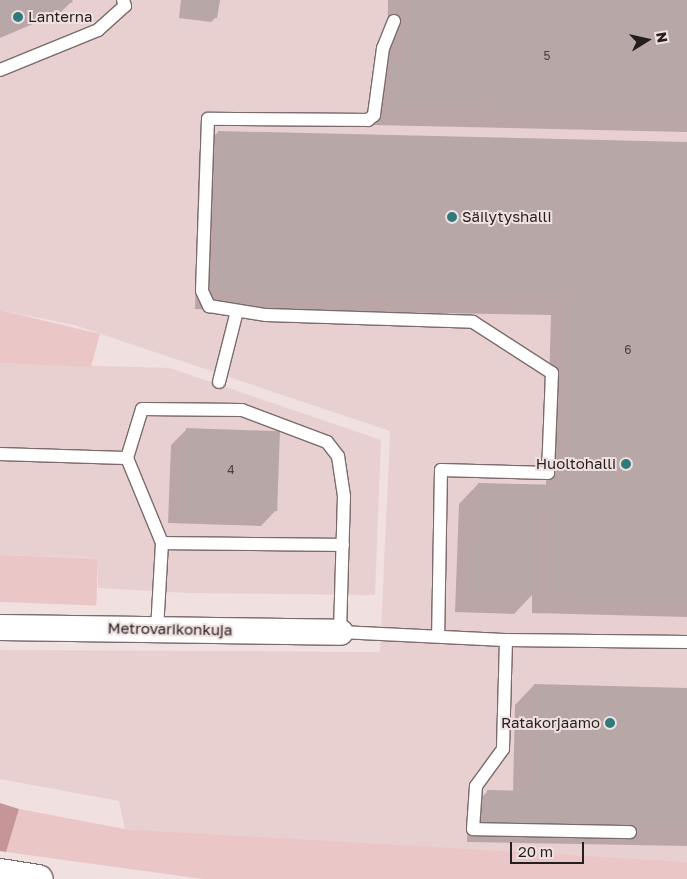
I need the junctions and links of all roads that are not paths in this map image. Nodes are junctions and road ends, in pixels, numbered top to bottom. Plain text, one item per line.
1 (123, 0) edge
2 (394, 22) dead end
3 (0, 70) edge
4 (237, 311) junction
5 (219, 382) dead end
6 (0, 454) edge
7 (126, 458) junction
8 (162, 543) junction
9 (343, 545) junction
10 (0, 627) edge
11 (157, 629) junction
12 (340, 632) junction
13 (438, 635) junction
14 (506, 640) junction
15 (687, 642) edge
16 (630, 832) dead end
17 (0, 873) edge
18 (39, 879) edge

1 - 3 lane
2 - 4 lane
4 - 5 lane
4 - 13 lane
6 - 7 lane
7 - 8 lane
7 - 9 lane
8 - 9 lane
8 - 11 lane
9 - 12 lane
10 - 11 street, Metrovarikonkuja
11 - 12 street, Metrovarikonkuja
12 - 13 lane
13 - 14 lane
14 - 15 lane
14 - 16 lane
17 - 18 street

